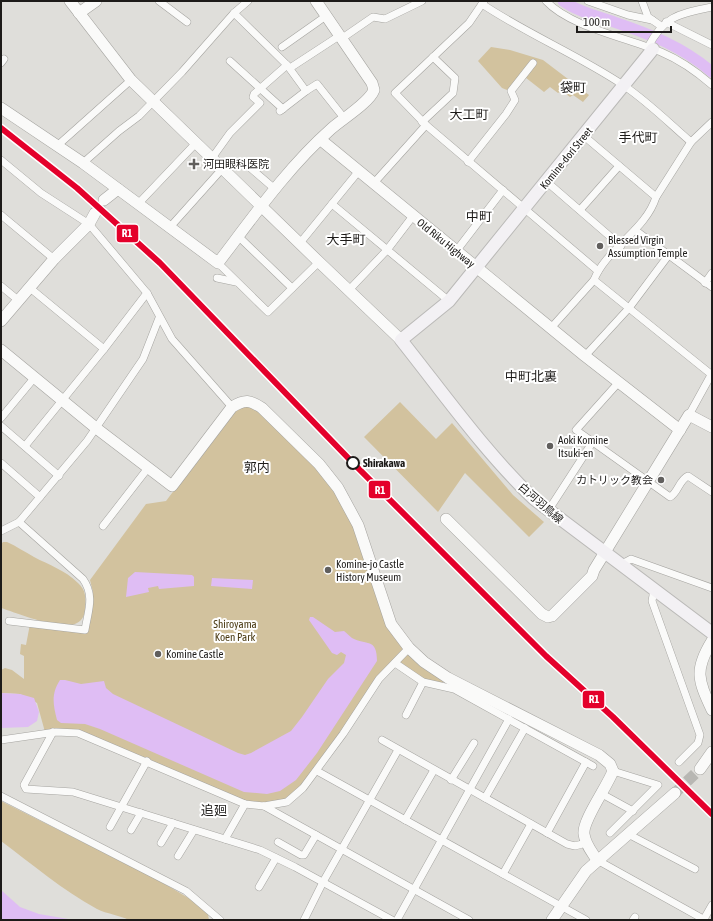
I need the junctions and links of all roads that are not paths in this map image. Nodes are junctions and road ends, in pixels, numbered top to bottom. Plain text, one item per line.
1 (70, 1) edge
2 (96, 1) edge
3 (159, 1) edge
4 (248, 1) edge
5 (422, 1) edge
6 (546, 1) edge
7 (588, 1) edge
8 (642, 1) edge
9 (318, 2) edge
10 (483, 3) edge
11 (712, 7) edge
12 (79, 13) junction
13 (234, 14) junction
14 (326, 16) junction
15 (652, 20) junction
16 (188, 22) dead end
17 (663, 25) junction
18 (340, 37) junction
19 (712, 45) edge
20 (650, 46) junction
21 (282, 47) dead end
22 (433, 57) junction
23 (230, 61) dead end
24 (533, 63) dead end
25 (288, 66) junction
26 (131, 80) junction
27 (712, 85) edge
28 (625, 86) junction
29 (260, 88) junction
30 (306, 91) junction
31 (152, 101) junction
32 (1, 108) edge
33 (344, 118) junction
34 (712, 122) edge
35 (424, 123) junction
36 (584, 136) junction
37 (320, 140) junction
38 (691, 142) junction
39 (196, 143) junction
40 (57, 146) junction
41 (212, 158) junction
42 (1, 160) edge
43 (468, 162) junction
44 (83, 163) junction
45 (619, 166) junction
46 (222, 168) junction
47 (358, 172) junction
48 (546, 182) junction
49 (374, 184) junction
50 (118, 189) junction
51 (276, 190) junction
52 (503, 190) junction
53 (656, 197) junction
54 (104, 200) tunnel mouth
55 (138, 204) junction
56 (332, 204) junction
57 (261, 206) junction
58 (525, 209) junction
59 (580, 210) junction
60 (95, 213) tunnel mouth
61 (1, 215) edge
62 (414, 216) junction
63 (89, 224) junction
64 (171, 226) junction
65 (635, 230) junction
66 (238, 236) junction
67 (300, 243) junction
68 (621, 246) junction
69 (387, 250) junction
70 (457, 250) junction
71 (668, 256) junction
72 (54, 259) junction
73 (218, 262) junction
74 (319, 262) junction
75 (477, 267) junction
76 (598, 271) junction
77 (712, 273) edge
78 (217, 278) dead end
79 (594, 280) junction
80 (237, 282) junction
81 (705, 283) junction
82 (1, 286) edge
83 (712, 287) edge
84 (30, 288) junction
85 (292, 288) junction
86 (348, 290) junction
87 (146, 293) junction
88 (18, 300) junction
89 (449, 301) junction
90 (629, 308) junction
91 (159, 318) junction
92 (1, 321) edge
93 (551, 328) junction
94 (401, 340) junction
95 (104, 349) junction
96 (1, 350) edge
97 (585, 356) junction
98 (711, 373) edge
99 (35, 377) junction
100 (619, 382) junction
101 (63, 401) junction
102 (232, 406) junction
103 (689, 415) junction
104 (1, 418) edge
105 (1, 426) edge
106 (712, 427) edge
107 (96, 428) junction
108 (680, 430) junction
109 (592, 443) junction
110 (25, 446) junction
111 (1, 463) edge
112 (148, 468) junction
113 (59, 476) junction
114 (648, 482) junction
115 (712, 492) edge
116 (40, 497) junction
117 (548, 511) junction
118 (446, 519) dead end
119 (19, 522) junction
120 (103, 526) dead end
121 (1, 531) edge
122 (604, 553) junction
123 (620, 565) junction
124 (712, 588) edge
125 (654, 590) junction
126 (9, 621) dead end
127 (712, 634) edge
128 (712, 641) edge
129 (409, 648) junction
130 (395, 663) junction
131 (423, 682) junction
132 (446, 682) junction
133 (712, 710) edge
134 (406, 715) dead end
135 (509, 719) junction
136 (525, 728) junction
137 (551, 730) junction
138 (53, 732) junction
139 (1, 740) edge
140 (382, 740) dead end
141 (546, 740) junction
142 (474, 743) dead end
143 (398, 750) junction
144 (712, 752) edge
145 (147, 761) junction
146 (586, 762) junction
147 (679, 762) dead end
148 (593, 766) dead end
149 (700, 769) tunnel mouth
150 (434, 770) junction
151 (317, 771) junction
152 (612, 771) junction
153 (451, 780) junction
154 (470, 790) junction
155 (675, 793) tunnel mouth
156 (602, 794) junction
157 (1, 796) edge
158 (485, 798) junction
159 (370, 800) junction
160 (246, 804) junction
161 (264, 806) junction
162 (122, 807) junction
163 (633, 810) junction
164 (141, 814) junction
165 (405, 820) junction
166 (173, 823) junction
167 (531, 824) junction
168 (110, 827) dead end
169 (131, 830) dead end
170 (194, 830) junction
171 (547, 833) junction
172 (610, 833) dead end
173 (628, 834) junction
174 (316, 835) junction
175 (225, 839) junction
176 (442, 840) junction
177 (278, 842) dead end
178 (161, 843) dead end
179 (586, 843) junction
180 (342, 849) junction
181 (178, 856) dead end
182 (276, 858) junction
183 (597, 860) junction
184 (694, 869) dead end
185 (503, 874) junction
186 (323, 882) junction
187 (259, 887) dead end
188 (414, 889) junction
189 (712, 905) edge
190 (561, 906) junction
191 (220, 920) edge
192 (304, 920) edge
193 (392, 920) edge
194 (397, 920) edge
195 (470, 920) edge
196 (552, 920) edge
197 (586, 920) edge
198 (704, 920) edge

1 - 12 street
2 - 12 street
3 - 16 street
4 - 13 street
5 - 18 street
6 - 20 street
7 - 15 street
8 - 15 street
9 - 14 street
10 - 22 street
10 - 28 street
11 - 17 street
12 - 26 street
13 - 25 street
13 - 31 street
14 - 18 street
14 - 21 street
15 - 17 street
17 - 19 street
17 - 20 street
18 - 25 street
18 - 33 street
20 - 27 street
20 - 28 main road, Komine-dori Street
22 - 35 street
22 - 35 street
23 - 29 street
24 - 43 street
25 - 29 street
25 - 30 street
26 - 31 street
26 - 40 street
28 - 36 main road, Komine-dori Street
28 - 38 street
29 - 30 street
29 - 41 street
30 - 33 street
31 - 39 street
31 - 44 street
32 - 40 street
33 - 37 street
34 - 38 street
35 - 43 street
35 - 49 street
36 - 45 street
36 - 48 main road, Komine-dori Street
37 - 47 street, Old Riku Highway
37 - 51 street
38 - 53 street
39 - 41 street
39 - 55 street
40 - 44 street
41 - 46 street
42 - 63 street
43 - 52 street
44 - 50 street
45 - 53 street
45 - 59 street
46 - 51 street
46 - 57 street
46 - 64 street
47 - 49 street, Old Riku Highway
47 - 56 street
48 - 58 main road, Komine-dori Street
48 - 59 street
49 - 62 street, Old Riku Highway
50 - 54 street
50 - 55 street
51 - 57 street
52 - 58 street
52 - 70 street
53 - 65 street
55 - 64 street
56 - 67 street
56 - 69 street
57 - 66 street
57 - 67 street
58 - 75 main road, Komine-dori Street
58 - 76 street
59 - 68 street
60 - 63 street
61 - 72 street
62 - 69 street
62 - 70 street, Old Riku Highway
63 - 72 street
63 - 87 street
64 - 73 street
65 - 68 street
65 - 71 street
66 - 73 street
66 - 85 street
67 - 74 street
68 - 76 street
69 - 86 street
69 - 89 street
70 - 75 street, Old Riku Highway
71 - 81 street
71 - 90 street
72 - 84 street
73 - 80 street
74 - 85 street
74 - 86 street
75 - 89 main road, Komine-dori Street
75 - 93 street, Old Riku Highway
76 - 79 street
77 - 81 street
78 - 80 street
79 - 90 street
79 - 93 street
80 - 85 street
81 - 83 street
82 - 88 street
84 - 88 street
84 - 95 street
86 - 94 street
87 - 91 street
87 - 95 street
88 - 92 street
89 - 94 main road, Komine-dori Street
90 - 97 street
90 - 98 street
91 - 102 street
91 - 107 street
93 - 97 street, Old Riku Highway
94 - 117 main road, 白河羽鳥線
95 - 101 street
96 - 99 street
97 - 100 street, Old Riku Highway
98 - 103 street
99 - 101 street
99 - 104 street
100 - 108 street, Old Riku Highway
100 - 109 street
101 - 107 street
101 - 110 street
102 - 112 street
102 - 129 street
103 - 106 street
103 - 108 street
105 - 110 street
107 - 112 street
107 - 113 street
108 - 114 street
109 - 114 street
109 - 117 street
110 - 113 street
111 - 116 street
112 - 120 street
113 - 116 street
114 - 115 street
114 - 122 street
116 - 119 street
117 - 122 main road, 白河羽鳥線
118 - 122 street
119 - 121 street
119 - 126 street
122 - 123 main road, 白河羽鳥線
123 - 124 street
123 - 125 main road, 白河羽鳥線
125 - 127 main road, 白河羽鳥線
125 - 147 street
128 - 133 street
129 - 130 street
129 - 132 street
130 - 131 street
130 - 151 street
131 - 132 street
131 - 134 street
132 - 135 street
132 - 137 street
135 - 136 street
135 - 154 street
136 - 141 street
136 - 158 street
137 - 141 street
137 - 152 street
138 - 139 street
138 - 145 street
138 - 162 street
140 - 143 street
141 - 146 street
142 - 153 street
143 - 150 street
143 - 159 street
144 - 149 street
145 - 160 street
145 - 162 street
146 - 148 street
146 - 171 street
150 - 153 street
150 - 165 street
151 - 159 street
151 - 161 street
152 - 156 street
152 - 163 street
153 - 154 street
154 - 158 street
154 - 176 street
155 - 173 street
156 - 163 street
156 - 179 street
157 - 191 street
158 - 167 street
159 - 165 street
159 - 180 street
160 - 161 street
160 - 175 street
161 - 174 street
162 - 164 street
162 - 168 street
163 - 172 street
164 - 166 street
164 - 169 street
165 - 176 street
166 - 170 street
166 - 178 street
167 - 171 street
167 - 185 street
170 - 175 street
170 - 181 street
171 - 179 street
173 - 183 street
173 - 184 street
174 - 177 street
174 - 180 street
175 - 182 street
176 - 185 street
176 - 188 street
179 - 183 street
180 - 186 street
180 - 188 street
182 - 186 street
182 - 187 street
183 - 190 street
183 - 198 street
185 - 190 street
186 - 192 street
186 - 193 street
188 - 194 street
188 - 195 street
189 - 198 street
190 - 196 street
190 - 197 street

